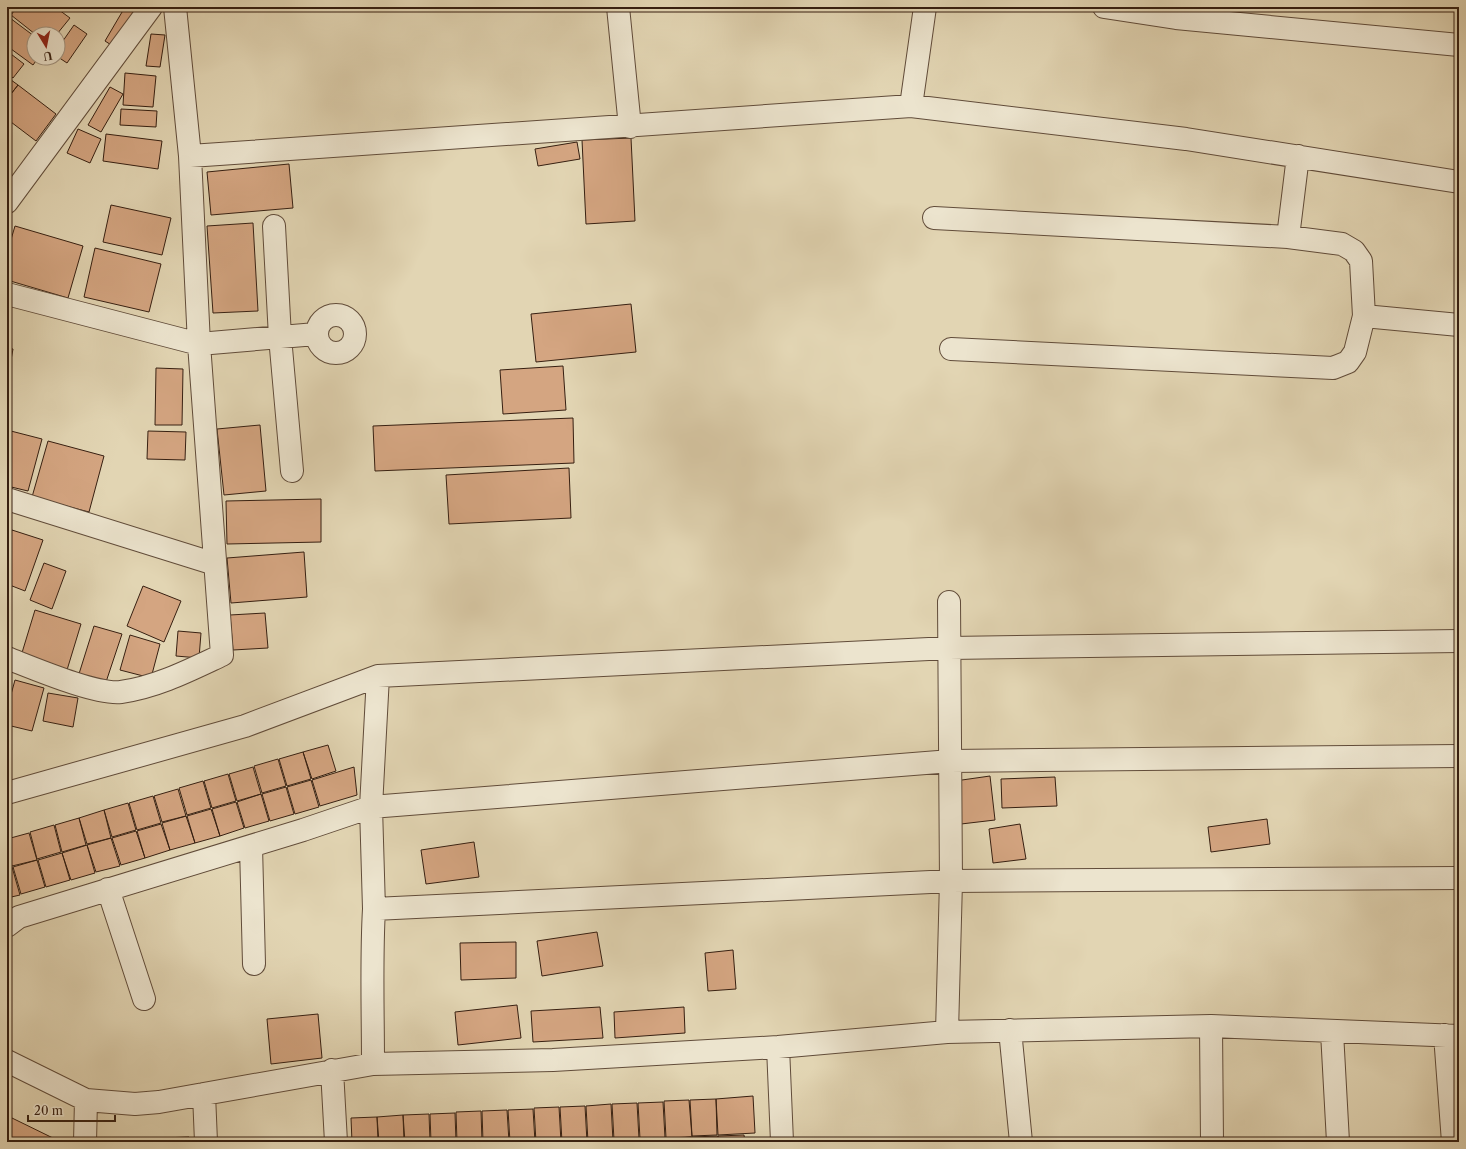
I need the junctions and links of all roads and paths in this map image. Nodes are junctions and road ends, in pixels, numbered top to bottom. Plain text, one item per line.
1 (151, 7) edge
2 (175, 7) edge
3 (618, 7) edge
4 (925, 7) edge
5 (1104, 7) edge
6 (1176, 12) edge
7 (1459, 45) edge
8 (911, 106) junction
9 (630, 127) junction
10 (190, 156) junction
11 (1298, 156) junction
12 (1459, 182) edge
13 (7, 202) edge
14 (934, 218) dead end
15 (274, 226) dead end
16 (1288, 238) junction
17 (7, 294) edge
18 (1364, 316) junction
19 (1459, 325) edge
20 (316, 334) dead end
21 (280, 337) junction
22 (199, 344) junction
23 (951, 350) dead end
24 (292, 471) dead end
25 (7, 499) edge
26 (215, 564) junction
27 (948, 602) dead end
28 (1459, 641) edge
29 (949, 648) junction
30 (7, 658) edge
31 (378, 676) junction
32 (1459, 756) edge
33 (951, 761) junction
34 (7, 793) edge
35 (371, 807) junction
36 (251, 846) junction
37 (1459, 878) edge
38 (950, 881) junction
39 (108, 889) junction
40 (374, 909) junction
41 (7, 926) edge
42 (254, 964) dead end
43 (144, 999) dead end
44 (1211, 1026) junction
45 (1010, 1030) junction
46 (946, 1032) junction
47 (1332, 1032) junction
48 (1452, 1036) edge
49 (778, 1047) junction
50 (7, 1060) edge
51 (373, 1064) junction
52 (332, 1070) junction
53 (204, 1094) junction
54 (86, 1100) junction
55 (85, 1142) edge
56 (206, 1142) edge
57 (336, 1142) edge
58 (782, 1142) edge
59 (1022, 1142) edge
60 (1212, 1142) edge
61 (1338, 1142) edge
62 (1453, 1142) edge

1 - 13 street
2 - 10 street
3 - 9 street
4 - 8 street
5 - 6 street
6 - 7 street
8 - 9 street
8 - 11 street
9 - 10 street
10 - 22 street
11 - 12 street
11 - 16 street
14 - 16 street
15 - 21 street
16 - 18 street
17 - 22 street
18 - 19 street
18 - 23 street
20 - 21 street
21 - 22 street
21 - 24 street
22 - 26 street
25 - 26 street
26 - 30 street
27 - 29 street
28 - 29 street
29 - 31 street
29 - 33 street
31 - 34 street
31 - 35 street
32 - 33 street
33 - 35 street
33 - 38 street
35 - 36 street
35 - 40 street
36 - 39 street
36 - 42 street
37 - 38 street
38 - 40 street
38 - 46 street
39 - 41 street
39 - 43 street
40 - 51 street
44 - 45 street
44 - 47 street
44 - 60 street
45 - 46 street
45 - 59 street
46 - 49 street
47 - 48 street
47 - 61 street
48 - 62 street
49 - 51 street
49 - 58 street
50 - 54 street
51 - 52 street
52 - 53 street
52 - 57 street
53 - 54 street
53 - 56 street
54 - 55 street

